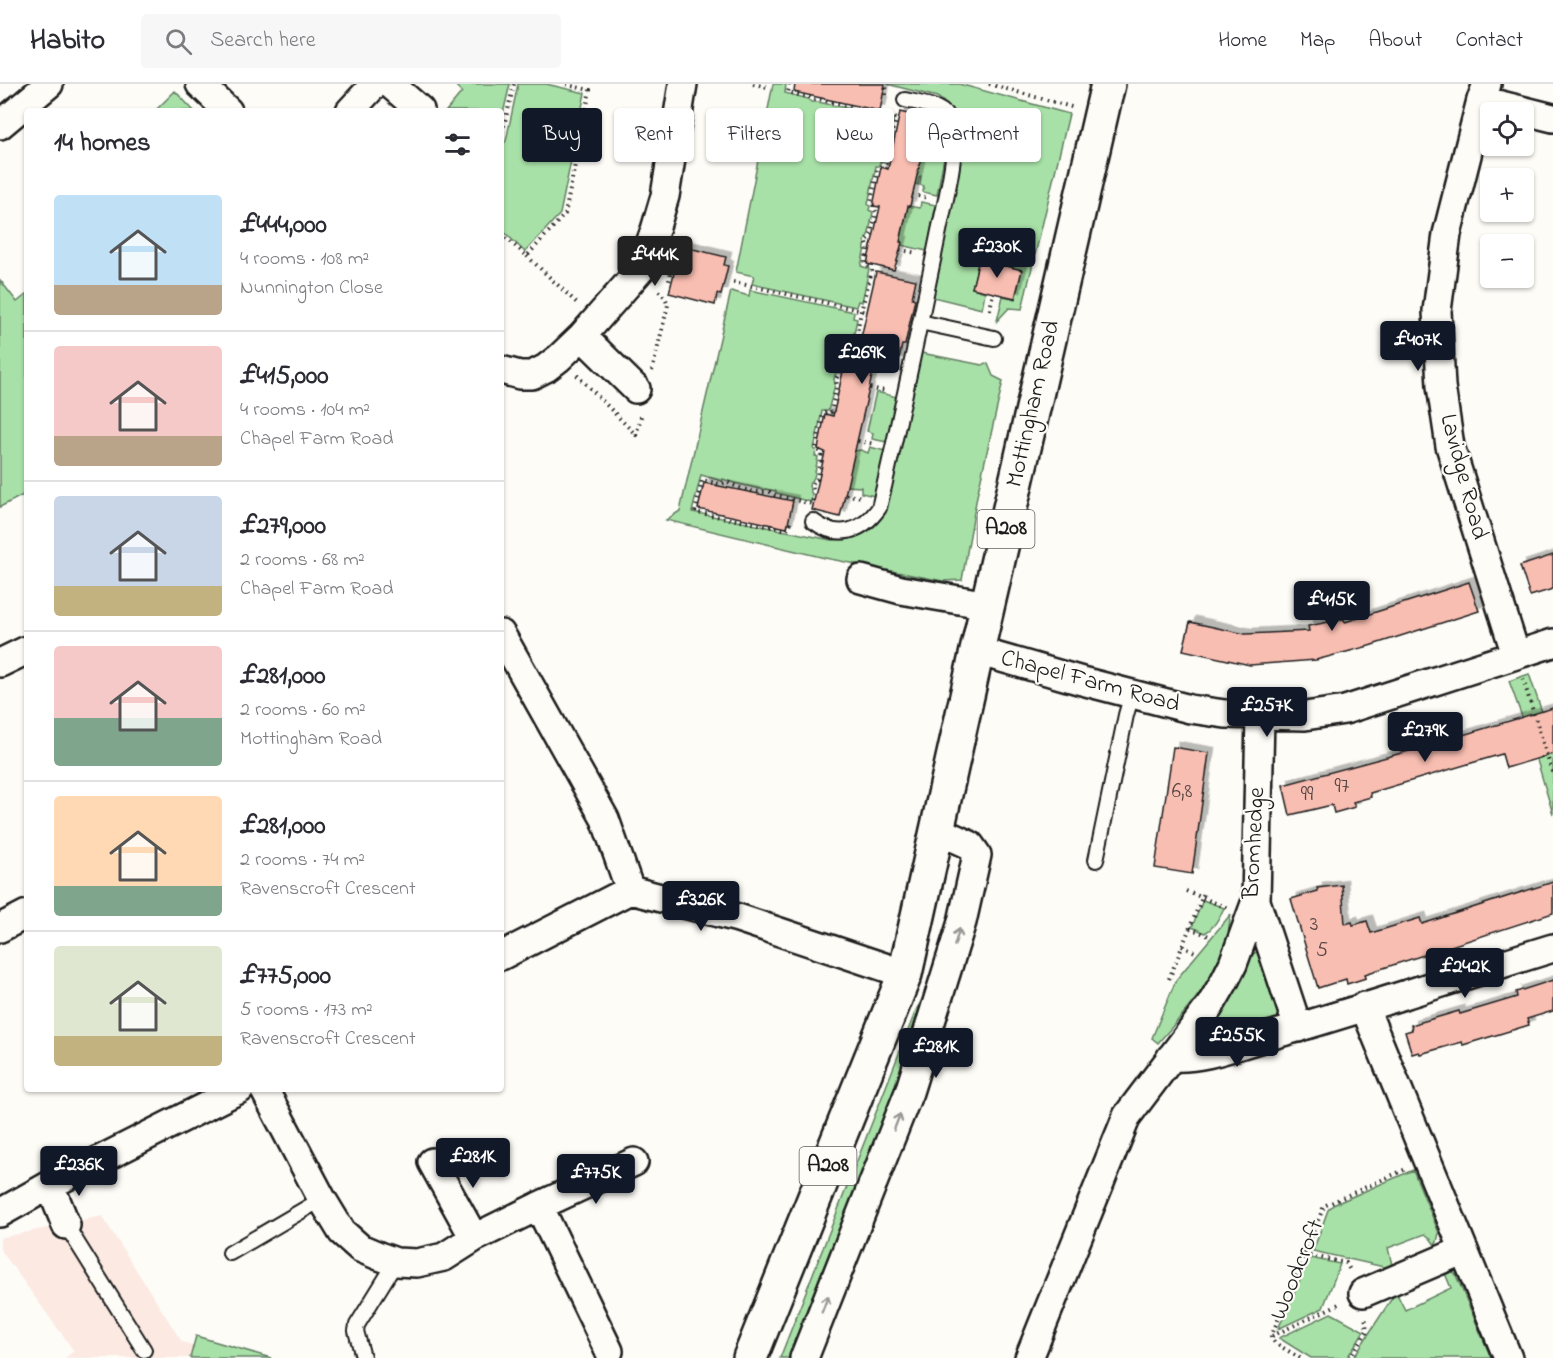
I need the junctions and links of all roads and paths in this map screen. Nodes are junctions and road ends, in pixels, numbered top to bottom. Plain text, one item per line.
1 (200, 84) edge
2 (375, 84) edge
3 (390, 84) edge
4 (514, 84) edge
5 (563, 84) edge
6 (683, 84) edge
7 (753, 84) edge
8 (768, 84) edge
9 (790, 84) edge
10 (989, 84) edge
11 (1108, 84) edge
12 (586, 86) edge
13 (1004, 86) edge
14 (1484, 92) edge
15 (38, 98) edge
16 (905, 100) dead end
17 (225, 108) edge
18 (353, 108) edge
19 (418, 108) edge
20 (855, 108) edge
21 (1101, 116) junction
22 (1553, 118) edge
23 (0, 125) edge
24 (504, 126) edge
25 (886, 162) edge
26 (504, 237) edge
27 (866, 240) junction
28 (872, 241) dead end
29 (527, 256) junction
30 (666, 260) dead end
31 (672, 281) dead end
32 (733, 282) dead end
33 (993, 293) dead end
34 (990, 310) dead end
35 (861, 311) junction
36 (867, 312) dead end
37 (920, 322) junction
38 (584, 323) junction
39 (994, 338) dead end
40 (504, 371) edge
41 (636, 389) dead end
42 (812, 485) junction
43 (818, 486) dead end
44 (795, 512) dead end
45 (813, 520) dead end
46 (861, 579) dead end
47 (988, 605) junction
48 (1553, 643) edge
49 (504, 646) edge
50 (24, 651) edge
51 (977, 651) junction
52 (1516, 655) junction
53 (0, 663) edge
54 (509, 667) edge
55 (1132, 694) junction
56 (1260, 716) junction
57 (1553, 775) edge
58 (937, 830) junction
59 (1096, 860) dead end
60 (630, 890) junction
61 (1186, 891) dead end
62 (1203, 895) junction
63 (1256, 901) junction
64 (1229, 908) dead end
65 (24, 916) edge
66 (0, 928) edge
67 (1190, 928) junction
68 (1209, 936) dead end
69 (1182, 946) junction
70 (1553, 948) edge
71 (1195, 952) dead end
72 (504, 954) edge
73 (904, 974) junction
74 (1169, 979) dead end
75 (1364, 1006) junction
76 (1298, 1028) junction
77 (1171, 1057) junction
78 (234, 1092) edge
79 (266, 1092) edge
80 (1426, 1160) junction
81 (432, 1162) dead end
82 (634, 1162) dead end
83 (50, 1185) junction
84 (322, 1199) junction
85 (539, 1206) junction
86 (0, 1213) edge
87 (66, 1225) joint
88 (474, 1238) junction
89 (1464, 1250) junction
90 (230, 1253) dead end
91 (396, 1262) junction
92 (1363, 1293) joint
93 (1271, 1336) junction
94 (144, 1350) dead end
95 (609, 1351) dead end
96 (363, 1358) edge
97 (750, 1358) edge
98 (804, 1358) edge
99 (1029, 1358) edge
100 (1300, 1358) edge
101 (1508, 1358) edge

1 - 17 street
2 - 18 street
3 - 19 street
4 - 24 path
5 - 12 path
6 - 38 street
7 - 8 path
9 - 20 path
10 - 13 path
11 - 21 main road, Mottingham Road / A208
12 - 29 path
13 - 21 path
14 - 22 street
14 - 52 street, Lavidge Road
15 - 23 street
16 - 37 lane
21 - 47 main road, Mottingham Road / A208
25 - 27 path
26 - 29 path
27 - 28 path
27 - 35 path
29 - 38 path
30 - 31 path
32 - 35 path
33 - 34 path
35 - 36 path
35 - 42 path
37 - 39 lane
37 - 45 lane
38 - 40 street
38 - 41 street
42 - 43 path
42 - 44 path
46 - 47 street
47 - 51 main road, Mottingham Road / A208
48 - 52 street, Chapel Farm Road
49 - 54 street
50 - 53 street
51 - 55 street, Chapel Farm Road
51 - 58 main road, Mottingham Road / A208
52 - 56 street, Chapel Farm Road
52 - 57 path
54 - 60 street
55 - 56 street, Chapel Farm Road
55 - 59 lane
56 - 63 street, Bromhedge
58 - 73 main road, Mottingham Road / A208
98 -> 58 street
60 - 72 street
60 - 73 street
61 - 62 path
62 - 64 path
62 - 67 path
63 - 76 street
63 - 77 street, Bromhedge
65 - 66 street
67 - 68 path
67 - 69 path
69 - 71 path
69 - 74 path
70 - 75 street
73 - 97 main road, Mottingham Road / A208
75 - 76 street
75 - 80 street
76 - 77 street
77 - 99 street, Bromhedge
78 - 83 street
79 - 84 street
80 - 89 street
80 - 93 path, Woodcroft
81 - 88 street
82 - 85 street
83 - 86 street
83 - 87 street
84 - 90 lane
84 - 91 street
85 - 88 street
85 - 95 street
87 - 94 lane
88 - 91 street
89 - 92 street
89 - 101 street
91 - 96 lane
92 - 93 path
93 - 100 path, Woodcroft

